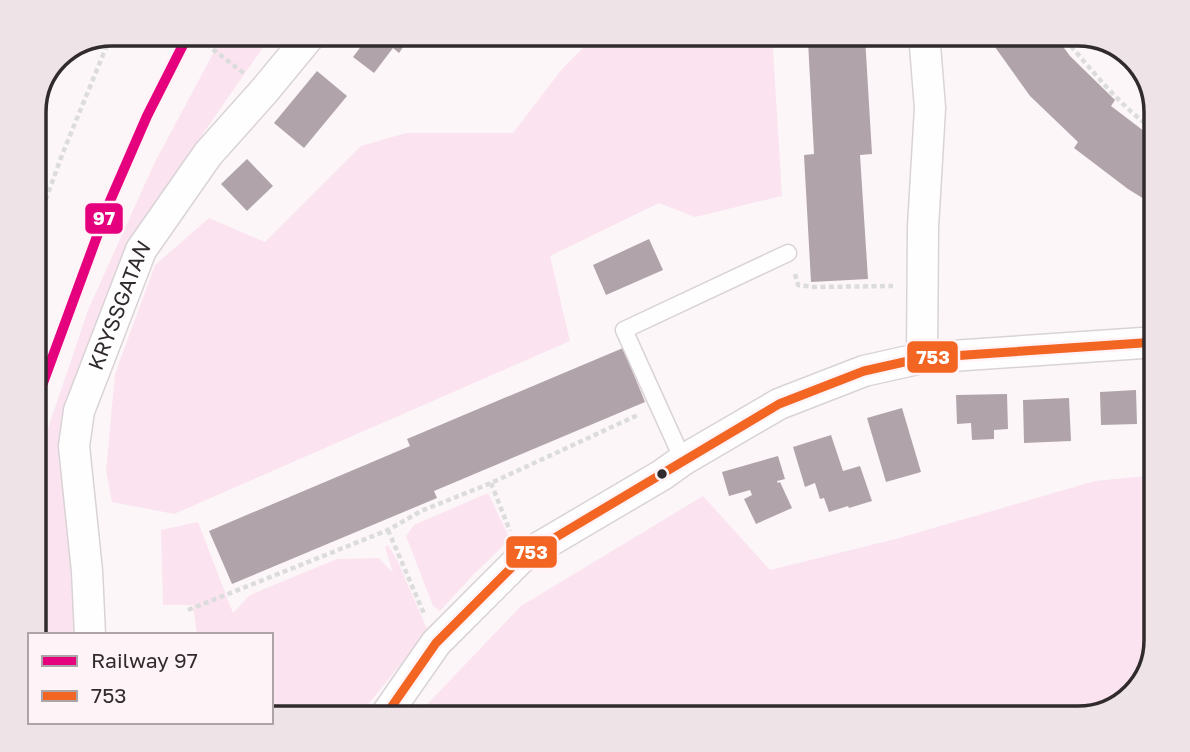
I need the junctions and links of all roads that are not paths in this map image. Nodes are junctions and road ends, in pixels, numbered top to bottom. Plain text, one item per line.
1 (301, 46) edge
2 (925, 46) edge
3 (788, 253) road end
4 (1144, 343) edge
5 (922, 358) junction
6 (683, 460) junction
7 (90, 633) edge
8 (391, 707) edge

1 - 7 street, KRYSSGATAN
2 - 5 street
3 - 6 lane
4 - 5 street
5 - 6 street
6 - 8 street

